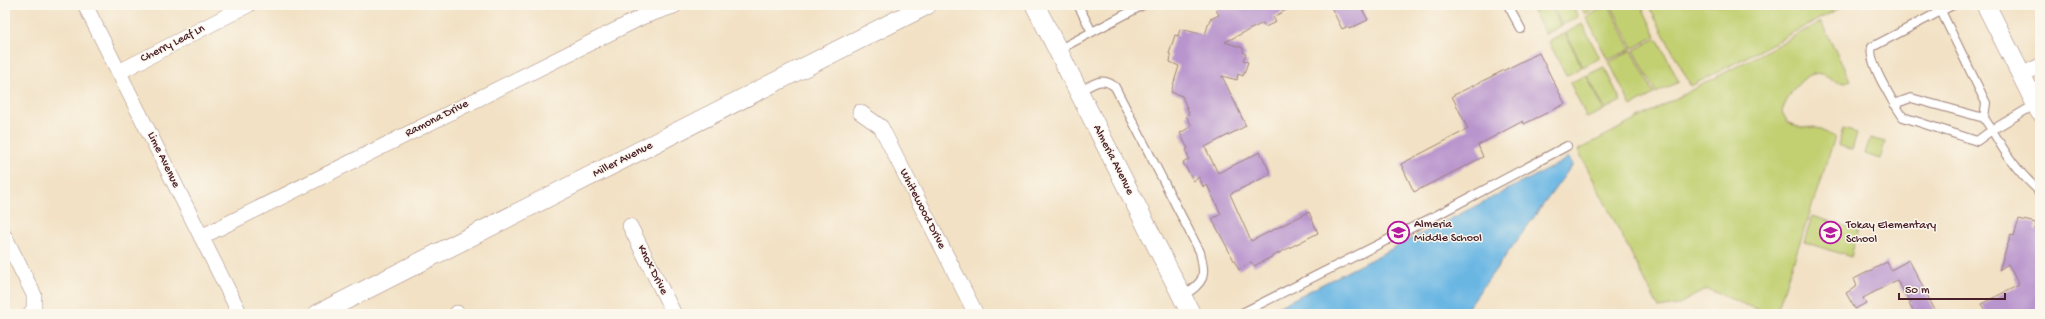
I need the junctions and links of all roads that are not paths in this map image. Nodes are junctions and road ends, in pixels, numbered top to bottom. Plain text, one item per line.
1 (85, 5) edge
2 (248, 5) edge
3 (927, 5) edge
4 (1035, 5) edge
5 (1078, 5) edge
6 (1143, 5) edge
7 (1508, 5) edge
8 (1954, 5) edge
9 (1986, 5) edge
10 (674, 6) edge
11 (1941, 11) junction
12 (1521, 29) dead end
13 (1092, 32) junction
14 (1058, 50) junction
15 (2040, 66) edge
16 (119, 72) junction
17 (2021, 75) junction
18 (1078, 92) junction
19 (1894, 104) junction
20 (2038, 108) edge
21 (860, 112) dead end
22 (1984, 118) junction
23 (1992, 130) junction
24 (1567, 146) dead end
25 (2040, 180) edge
26 (2038, 192) edge
27 (630, 226) dead end
28 (5, 237) edge
29 (201, 237) junction
30 (1183, 296) junction
31 (32, 311) edge
32 (240, 314) edge
33 (318, 314) edge
34 (674, 314) edge
35 (976, 314) edge
36 (1191, 314) edge
37 (1240, 314) edge

1 - 16 street, Lime Avenue
2 - 16 street, Cherry Leaf Ln
3 - 33 street, Miller Avenue
4 - 14 street, Almeria Avenue
5 - 13 lane
6 - 13 lane
7 - 12 lane
8 - 11 lane
9 - 17 street
10 - 29 street, Ramona Drive
11 - 19 lane
11 - 22 lane
13 - 14 lane
14 - 18 street, Almeria Avenue
15 - 17 street
16 - 29 street, Lime Avenue
17 - 20 street
18 - 30 street, Almeria Avenue
18 - 30 lane
19 - 22 lane
19 - 23 lane
20 - 23 lane
21 - 35 street, Whitewood Drive
22 - 23 lane
23 - 26 lane
24 - 37 lane
25 - 26 lane
27 - 34 street, Knox Drive
28 - 31 street
29 - 32 street, Lime Avenue
30 - 36 street, Almeria Avenue

